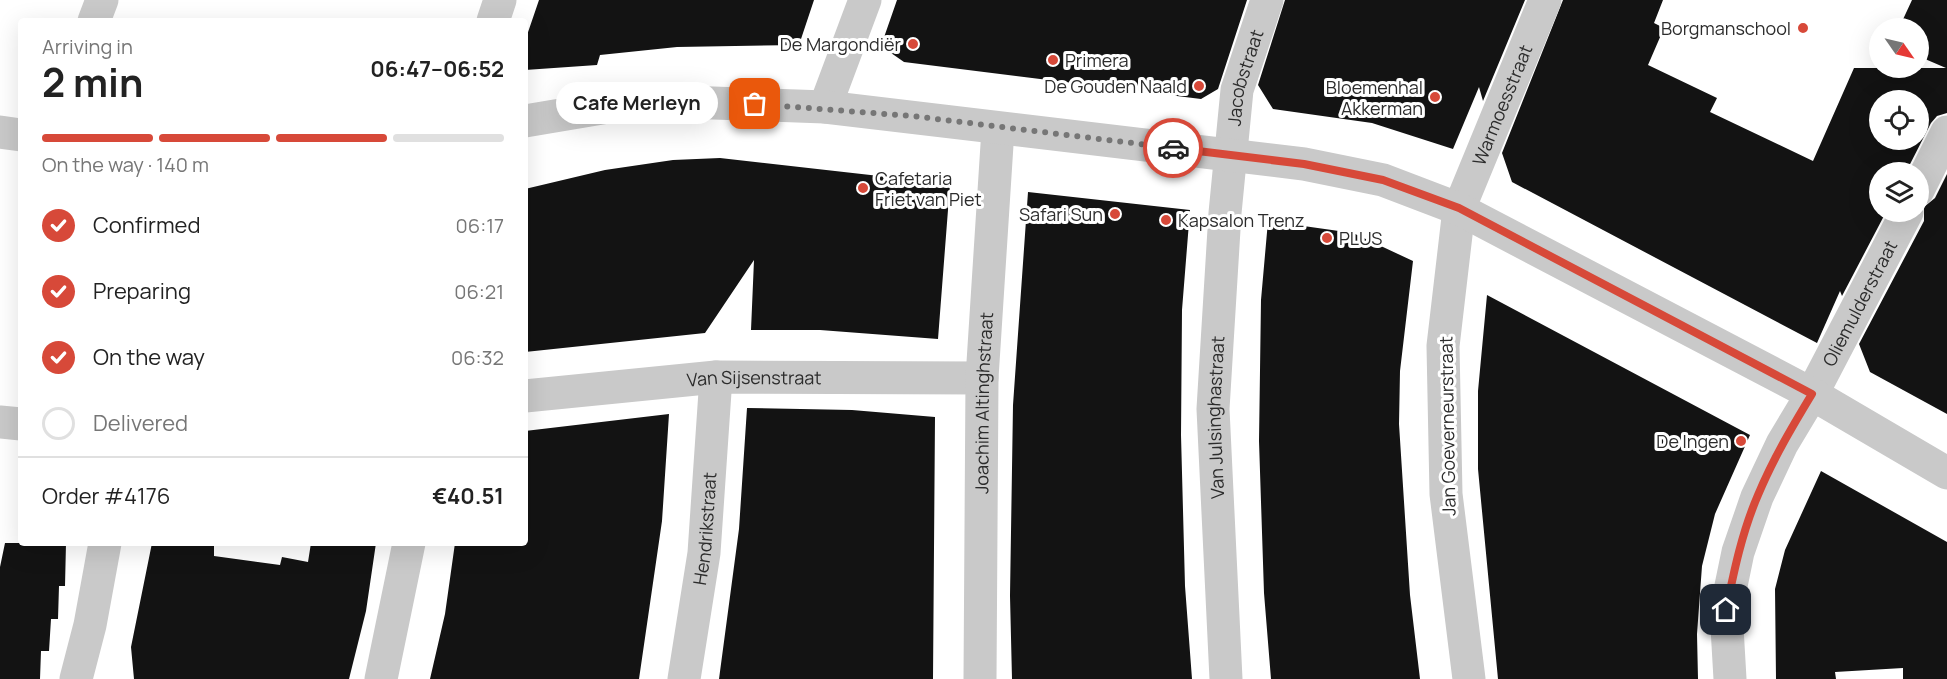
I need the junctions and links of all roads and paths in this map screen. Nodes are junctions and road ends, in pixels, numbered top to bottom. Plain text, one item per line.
1 (102, 0) edge
2 (500, 0) edge
3 (865, 0) edge
4 (1267, 0) edge
5 (1545, 0) edge
6 (95, 18) edge
7 (494, 18) edge
8 (825, 107) junction
9 (528, 121) edge
10 (998, 129) junction
11 (0, 132) edge
12 (1947, 132) edge
13 (18, 135) edge
14 (1230, 155) junction
15 (1929, 168) edge
16 (1459, 208) junction
17 (1902, 222) edge
18 (716, 377) junction
19 (982, 378) junction
20 (1812, 394) junction
21 (528, 396) edge
22 (0, 422) edge
23 (18, 424) edge
24 (1947, 472) edge
25 (104, 546) edge
26 (408, 546) edge
27 (76, 679) edge
28 (381, 679) edge
29 (684, 679) edge
30 (980, 679) edge
31 (1226, 679) edge
32 (1469, 679) edge
33 (1730, 679) edge

1 - 6 street
2 - 7 street
3 - 8 street
4 - 14 street, Jacobstraat
5 - 16 street, Warmoesstraat
8 - 9 street
8 - 10 street
10 - 14 street
10 - 19 street, Joachim Altinghstraat
11 - 13 street
12 - 15 street
14 - 16 street
14 - 31 street, Van Julsinghastraat
16 - 20 street
16 - 32 street, Jan Goeverneurstraat
17 - 20 street, Oliemulderstraat
18 - 19 street, Van Sijsenstraat
18 - 21 street, Van Sijsenstraat
18 - 29 street, Hendrikstraat
19 - 30 street, Joachim Altinghstraat
20 - 24 street
20 - 33 street, Oliemulderstraat
22 - 23 street
25 - 27 street
26 - 28 street

